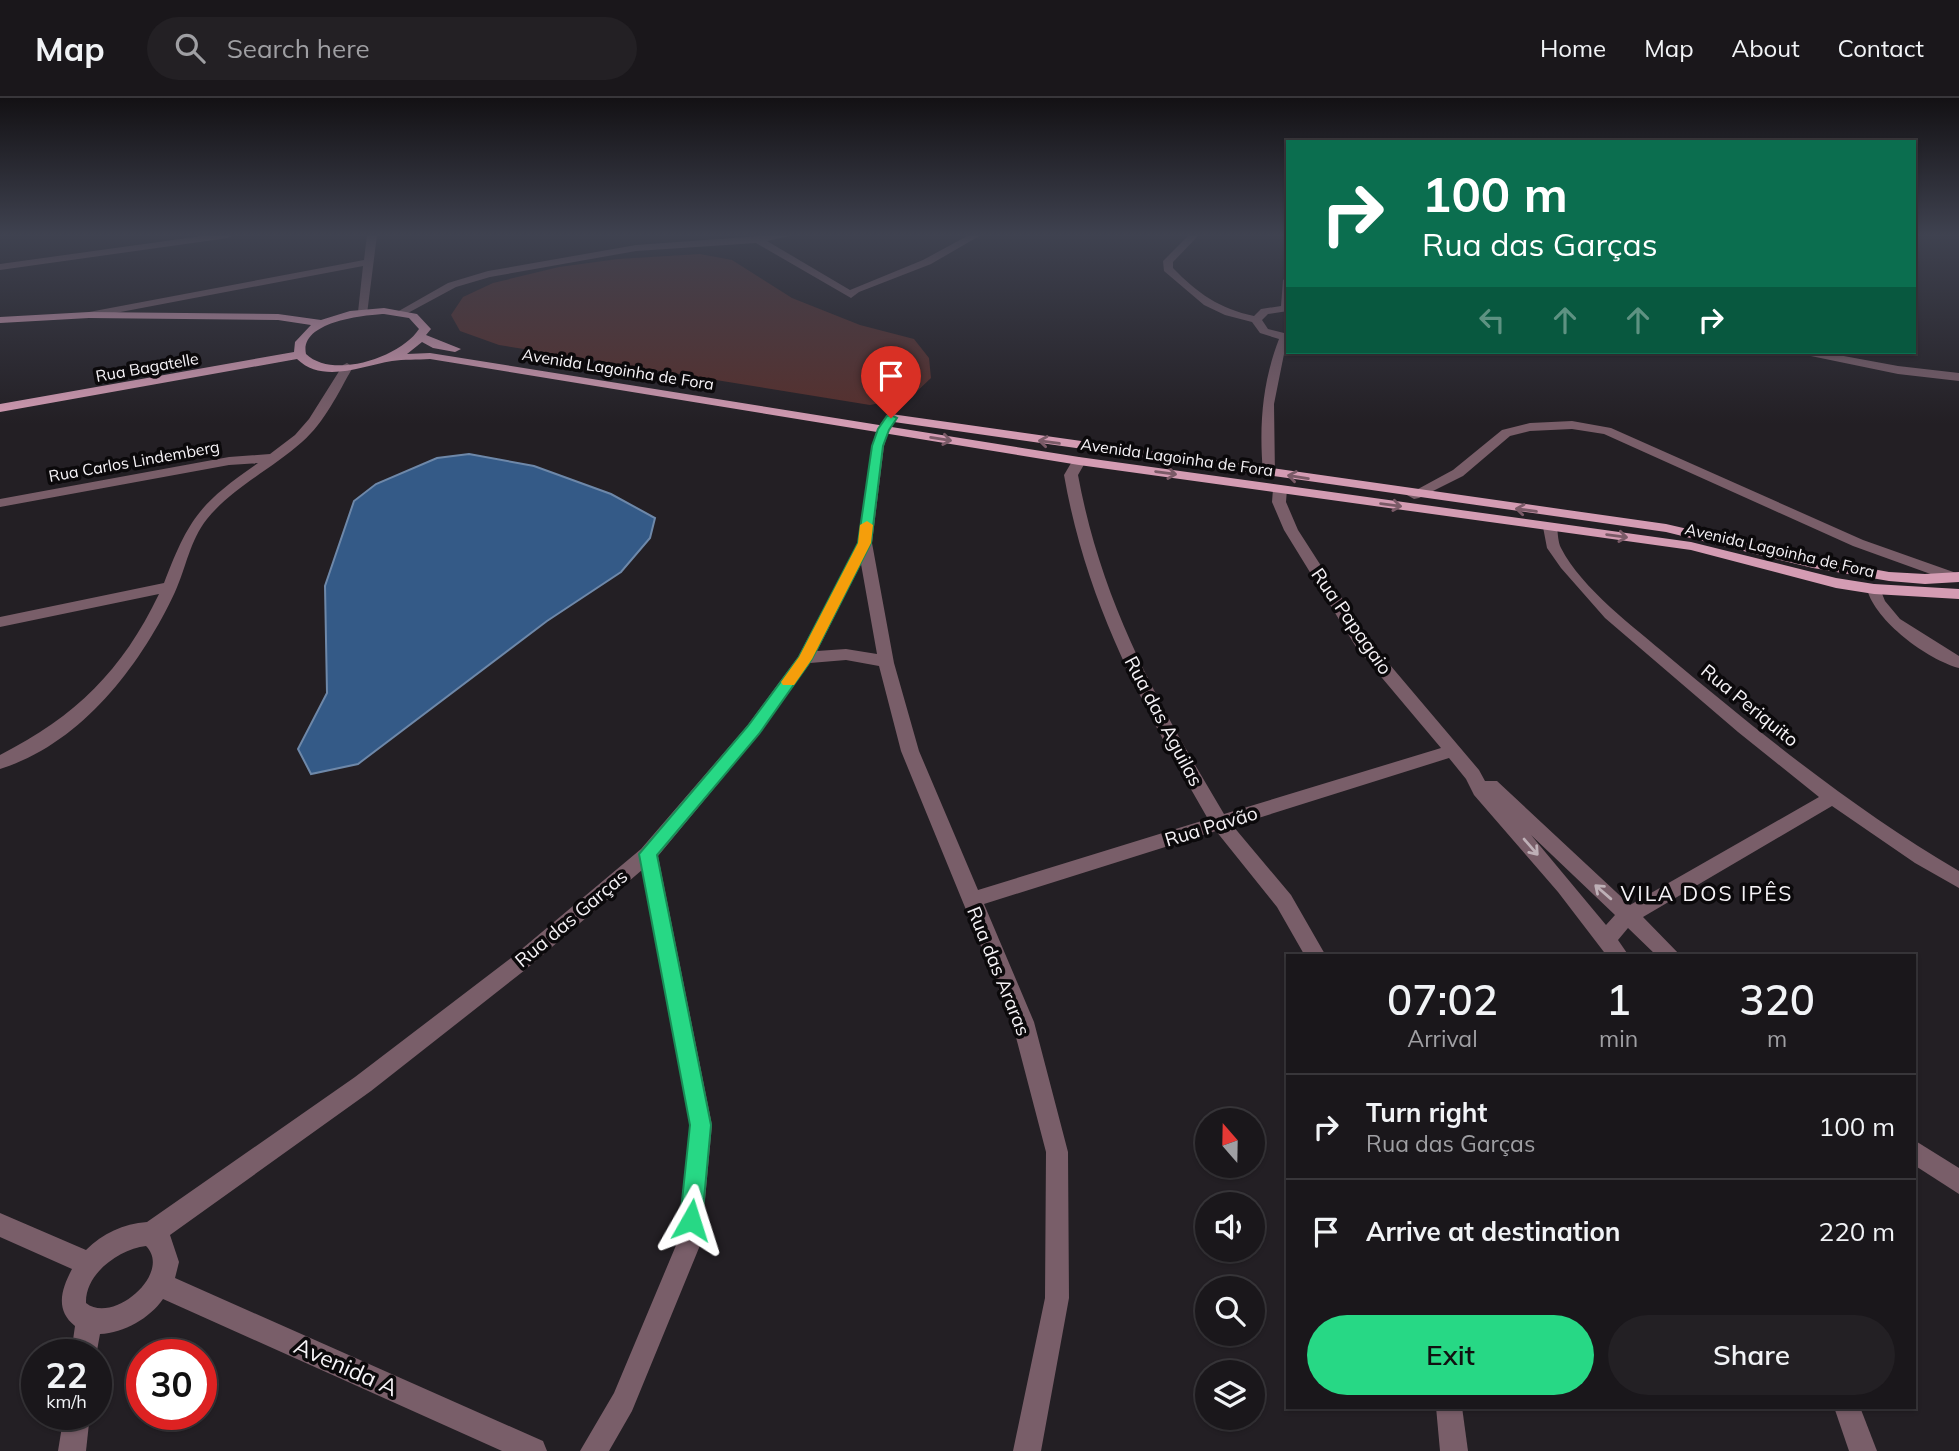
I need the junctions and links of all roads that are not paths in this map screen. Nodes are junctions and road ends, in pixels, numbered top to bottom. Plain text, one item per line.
1 (178, 298) edge
2 (365, 298) edge
3 (428, 298) edge
4 (1200, 298) edge
5 (1286, 308) edge
6 (363, 312) junction
7 (402, 312) junction
8 (89, 315) junction
9 (0, 320) edge
10 (1256, 320) junction
11 (324, 324) junction
12 (422, 337) junction
13 (1286, 338) edge
14 (1286, 340) edge
15 (1829, 354) edge
16 (299, 355) junction
17 (390, 358) junction
18 (347, 367) junction
19 (1959, 377) edge
20 (0, 408) edge
21 (887, 424) junction
22 (274, 458) junction
23 (1079, 460) junction
24 (1270, 473) junction
25 (1280, 489) junction
26 (1414, 495) junction
27 (0, 503) edge
28 (1550, 527) junction
29 (864, 543) junction
30 (1957, 577) edge
31 (169, 587) junction
32 (1874, 589) junction
33 (1959, 594) edge
34 (0, 622) edge
35 (805, 659) junction
36 (886, 663) junction
37 (1959, 663) edge
38 (1452, 751) junction
39 (0, 763) edge
40 (1473, 775) junction
41 (1832, 798) junction
42 (1220, 823) junction
43 (648, 854) junction
44 (1959, 880) edge
45 (971, 900) junction
46 (1630, 915) junction
47 (1614, 948) edge
48 (1315, 954) edge
49 (1669, 954) edge
50 (1916, 1152) edge
51 (1959, 1182) edge
52 (0, 1225) edge
53 (151, 1234) junction
54 (89, 1264) junction
55 (159, 1284) junction
56 (89, 1320) junction
57 (86, 1339) edge
58 (1449, 1409) edge
59 (1848, 1409) edge
60 (75, 1430) edge
61 (72, 1451) edge
62 (533, 1451) edge
63 (594, 1451) edge
64 (1027, 1451) edge
65 (1454, 1451) edge
66 (1863, 1451) edge

1 - 8 street
2 - 6 street
3 - 7 street
4 - 10 street
5 - 10 street
6 - 7 main road
6 - 11 main road
7 - 12 main road
8 - 9 main road
8 - 11 main road
10 - 13 street
11 - 16 main road
12 - 17 main road
12 - 21 main road, Avenida Lagoinha de Fora
14 - 24 street
15 - 19 street
16 - 18 main road
16 - 20 main road, Rua Bagatelle
17 - 18 main road
17 - 21 main road, Avenida Lagoinha de Fora
18 - 22 street
21 -> 23 main road, Avenida Lagoinha de Fora
24 -> 21 main road, Avenida Lagoinha de Fora
21 - 29 street, Rua das Garças
22 - 27 street, Rua Carlos Lindemberg
22 - 31 street
23 -> 25 main road, Avenida Lagoinha de Fora
23 - 42 street, Rua das Aguilas
26 -> 24 main road, Avenida Lagoinha de Fora
25 -> 28 main road, Avenida Lagoinha de Fora
25 - 38 street, Rua Papagaio
30 -> 26 main road, Avenida Lagoinha de Fora
26 - 30 street
28 -> 32 main road, Avenida Lagoinha de Fora
28 - 41 street, Rua Periquito
29 - 35 street, Rua das Garças
29 - 36 street, Rua das Araras
31 - 34 street
31 - 39 street
32 - 33 main road, Avenida Lagoinha de Fora
32 - 37 street
35 - 36 street
35 - 43 street, Rua das Garças
36 - 45 street, Rua das Araras
38 - 40 street, Rua Papagaio
38 - 42 street, Rua Pavão
46 -> 40 street, Rua Papagaio
40 -> 47 street, Rua Papagaio
41 - 44 street, Rua Periquito
41 - 46 street
42 - 45 street, Rua Pavão
42 - 48 street, Rua das Aguilas
43 - 53 street, Rua das Garças
43 - 63 street
45 - 64 street, Rua das Araras
46 - 47 street
46 - 49 street, Rua Papagaio
50 - 51 street
52 - 54 street
53 - 54 street
53 - 55 street
54 - 56 street
55 - 56 street
55 - 62 street, Avenida A
56 - 57 street
58 - 65 street
59 - 66 street
60 - 61 street

